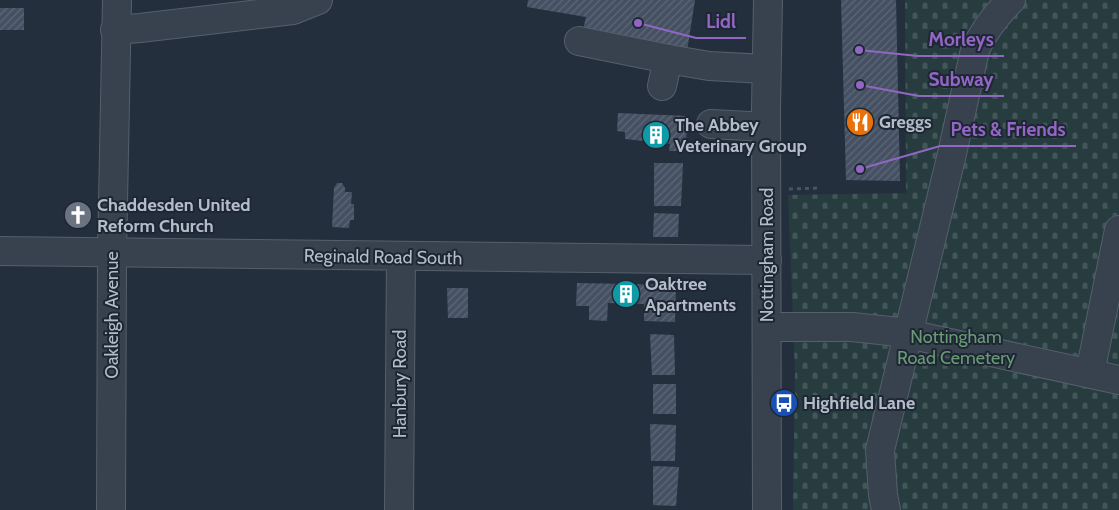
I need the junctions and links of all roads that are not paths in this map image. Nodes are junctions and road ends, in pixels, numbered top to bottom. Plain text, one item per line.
1 (117, 0) edge
2 (318, 0) edge
3 (768, 0) edge
4 (1011, 0) edge
5 (115, 30) junction
6 (580, 41) dead end
7 (668, 59) junction
8 (766, 69) junction
9 (662, 86) dead end
10 (711, 124) dead end
11 (766, 126) junction
12 (1119, 230) edge
13 (0, 252) edge
14 (112, 253) junction
15 (401, 257) junction
16 (766, 260) junction
17 (767, 327) junction
18 (909, 334) junction
19 (1090, 373) junction
20 (1119, 380) edge
21 (111, 510) edge
22 (399, 510) edge
23 (767, 510) edge
24 (886, 510) edge

1 - 5 street, Oakleigh Avenue
2 - 5 street
3 - 8 street, Nottingham Road
4 - 18 street
5 - 14 street, Oakleigh Avenue
6 - 7 street
7 - 8 street
7 - 9 street
8 - 11 street, Nottingham Road
10 - 11 street
11 - 16 street, Nottingham Road
12 - 19 street
13 - 14 street, Reginald Road South
14 - 15 street, Reginald Road South
14 - 21 street, Oakleigh Avenue
15 - 16 street, Reginald Road South
15 - 22 street, Hanbury Road
16 - 17 street, Nottingham Road
17 - 18 street
17 - 23 street, Nottingham Road
18 - 19 street
18 - 24 street
19 - 20 street

